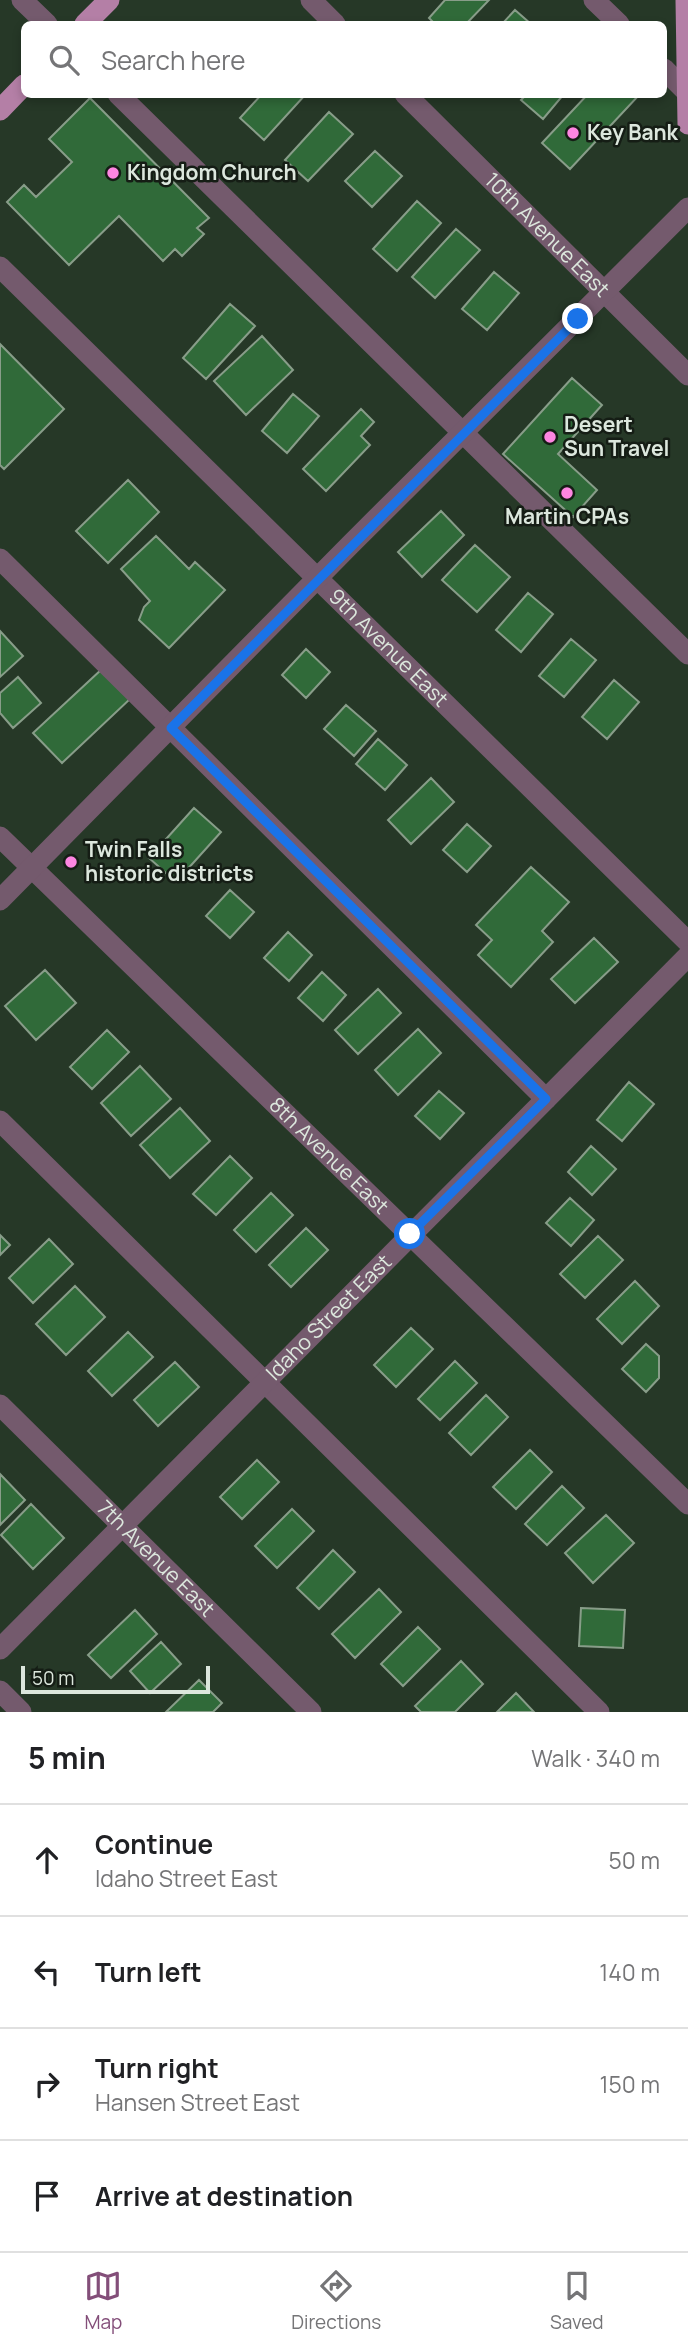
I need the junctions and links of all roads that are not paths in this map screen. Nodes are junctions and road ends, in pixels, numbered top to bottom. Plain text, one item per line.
1 (22, 0) edge
2 (109, 0) edge
3 (311, 0) edge
4 (594, 0) edge
5 (686, 0) edge
6 (44, 21) edge
7 (88, 21) edge
8 (332, 21) edge
9 (616, 21) edge
10 (667, 73) edge
11 (21, 88) edge
12 (688, 93) edge
13 (122, 98) edge
14 (409, 98) edge
15 (0, 110) edge
16 (688, 124) edge
17 (688, 208) edge
18 (0, 267) edge
19 (604, 293) junction
20 (688, 375) edge
21 (464, 434) junction
22 (0, 559) edge
23 (319, 580) junction
24 (688, 653) edge
25 (171, 728) junction
26 (0, 837) edge
27 (31, 868) junction
28 (0, 900) edge
29 (688, 942) edge
30 (688, 956) edge
31 (546, 1099) junction
32 (0, 1121) edge
33 (410, 1234) junction
34 (265, 1382) junction
35 (0, 1405) edge
36 (688, 1504) edge
37 (121, 1525) junction
38 (0, 1649) edge
39 (0, 1691) edge
40 (21, 1712) edge
41 (311, 1712) edge
42 (599, 1712) edge

1 - 6 street
2 - 7 main road
3 - 8 street
4 - 9 street
5 - 12 main road
10 - 12 street
11 - 15 main road
12 - 16 main road
13 - 21 street
14 - 19 street, 10th Avenue East
17 - 19 street
18 - 23 street, 9th Avenue East
19 - 20 street, 10th Avenue East
19 - 21 street
21 - 23 street
21 - 24 street
22 - 25 street
23 - 25 street
23 - 29 street, 9th Avenue East
25 - 27 street
25 - 31 street
26 - 27 street, 8th Avenue East
27 - 28 street
27 - 33 street, 8th Avenue East
30 - 31 street, Idaho Street East
31 - 33 street, Idaho Street East
32 - 34 street
33 - 34 street, Idaho Street East
33 - 36 street, 8th Avenue East
34 - 37 street, Idaho Street East
34 - 42 street
35 - 37 street, 7th Avenue East
37 - 38 street, Idaho Street East
37 - 41 street, 7th Avenue East
39 - 40 street

